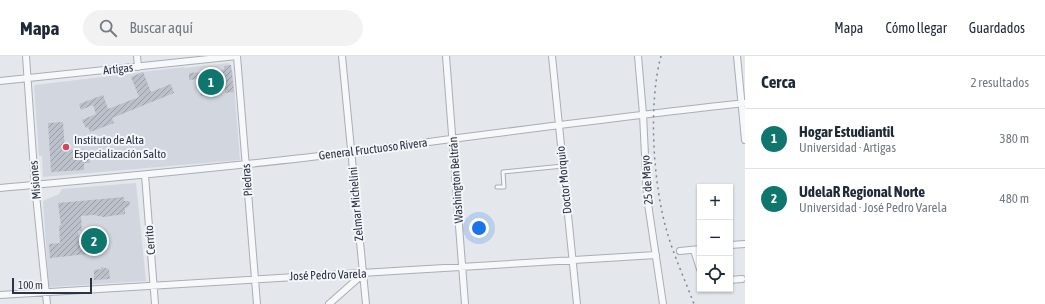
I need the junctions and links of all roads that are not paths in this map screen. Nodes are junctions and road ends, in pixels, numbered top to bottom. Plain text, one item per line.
1 (26, 56) edge
2 (137, 56) edge
3 (237, 56) edge
4 (342, 56) edge
5 (446, 56) edge
6 (552, 56) edge
7 (638, 56) edge
8 (737, 56) edge
9 (138, 67) junction
10 (28, 78) junction
11 (0, 81) edge
12 (743, 103) edge
13 (643, 114) junction
14 (558, 124) junction
15 (453, 138) junction
16 (745, 140) edge
17 (351, 152) junction
18 (246, 164) junction
19 (563, 166) junction
20 (145, 175) junction
21 (35, 185) junction
22 (497, 187) dead end
23 (0, 188) edge
24 (745, 244) edge
25 (733, 246) edge
26 (697, 249) edge
27 (680, 251) dead end
28 (656, 255) junction
29 (573, 261) junction
30 (462, 268) junction
31 (363, 274) junction
32 (254, 278) junction
33 (742, 279) dead end
34 (733, 280) edge
35 (153, 284) junction
36 (46, 292) junction
37 (0, 295) edge
38 (47, 304) edge
39 (155, 304) edge
40 (257, 304) edge
41 (329, 304) edge
42 (366, 304) edge
43 (465, 304) edge
44 (577, 304) edge
45 (663, 304) edge

1 - 10 street, Misiones
2 - 9 street
3 - 9 street, Artigas
3 - 18 street, Piedras
4 - 17 street, Zelmar Michelini
5 - 15 street, Washington Beltrán
6 - 14 street, Doctor Morquio
7 - 13 street, 25 de Mayo
8 - 12 street
9 - 10 street, Artigas
10 - 11 street, Artigas
10 - 21 street, Misiones
12 - 13 street, General Fructuoso Rivera
12 - 16 street
13 - 14 street, General Fructuoso Rivera
13 - 28 street, 25 de Mayo
14 - 15 street, General Fructuoso Rivera
14 - 19 street, Doctor Morquio
15 - 17 street, General Fructuoso Rivera
15 - 30 street, Washington Beltrán
17 - 18 street, General Fructuoso Rivera
17 - 31 street, Zelmar Michelini
18 - 20 street, General Fructuoso Rivera
18 - 32 street, Piedras
19 - 22 lane
19 - 29 street, Doctor Morquio
20 - 21 street, General Fructuoso Rivera
20 - 35 street, Cerrito
21 - 23 street, General Fructuoso Rivera
21 - 36 street, Misiones
24 - 25 street
26 - 27 street
28 - 29 street, José Pedro Varela
28 - 45 street, 25 de Mayo
29 - 30 street, José Pedro Varela
29 - 44 street, Doctor Morquio
30 - 31 street, José Pedro Varela
30 - 43 street, Washington Beltrán
31 - 32 street, José Pedro Varela
31 - 41 street
31 - 42 street, Zelmar Michelini
32 - 35 street, José Pedro Varela
32 - 40 street, Piedras
33 - 34 street
35 - 36 street, José Pedro Varela
35 - 39 street, Cerrito
36 - 37 street, José Pedro Varela
36 - 38 street, Misiones

